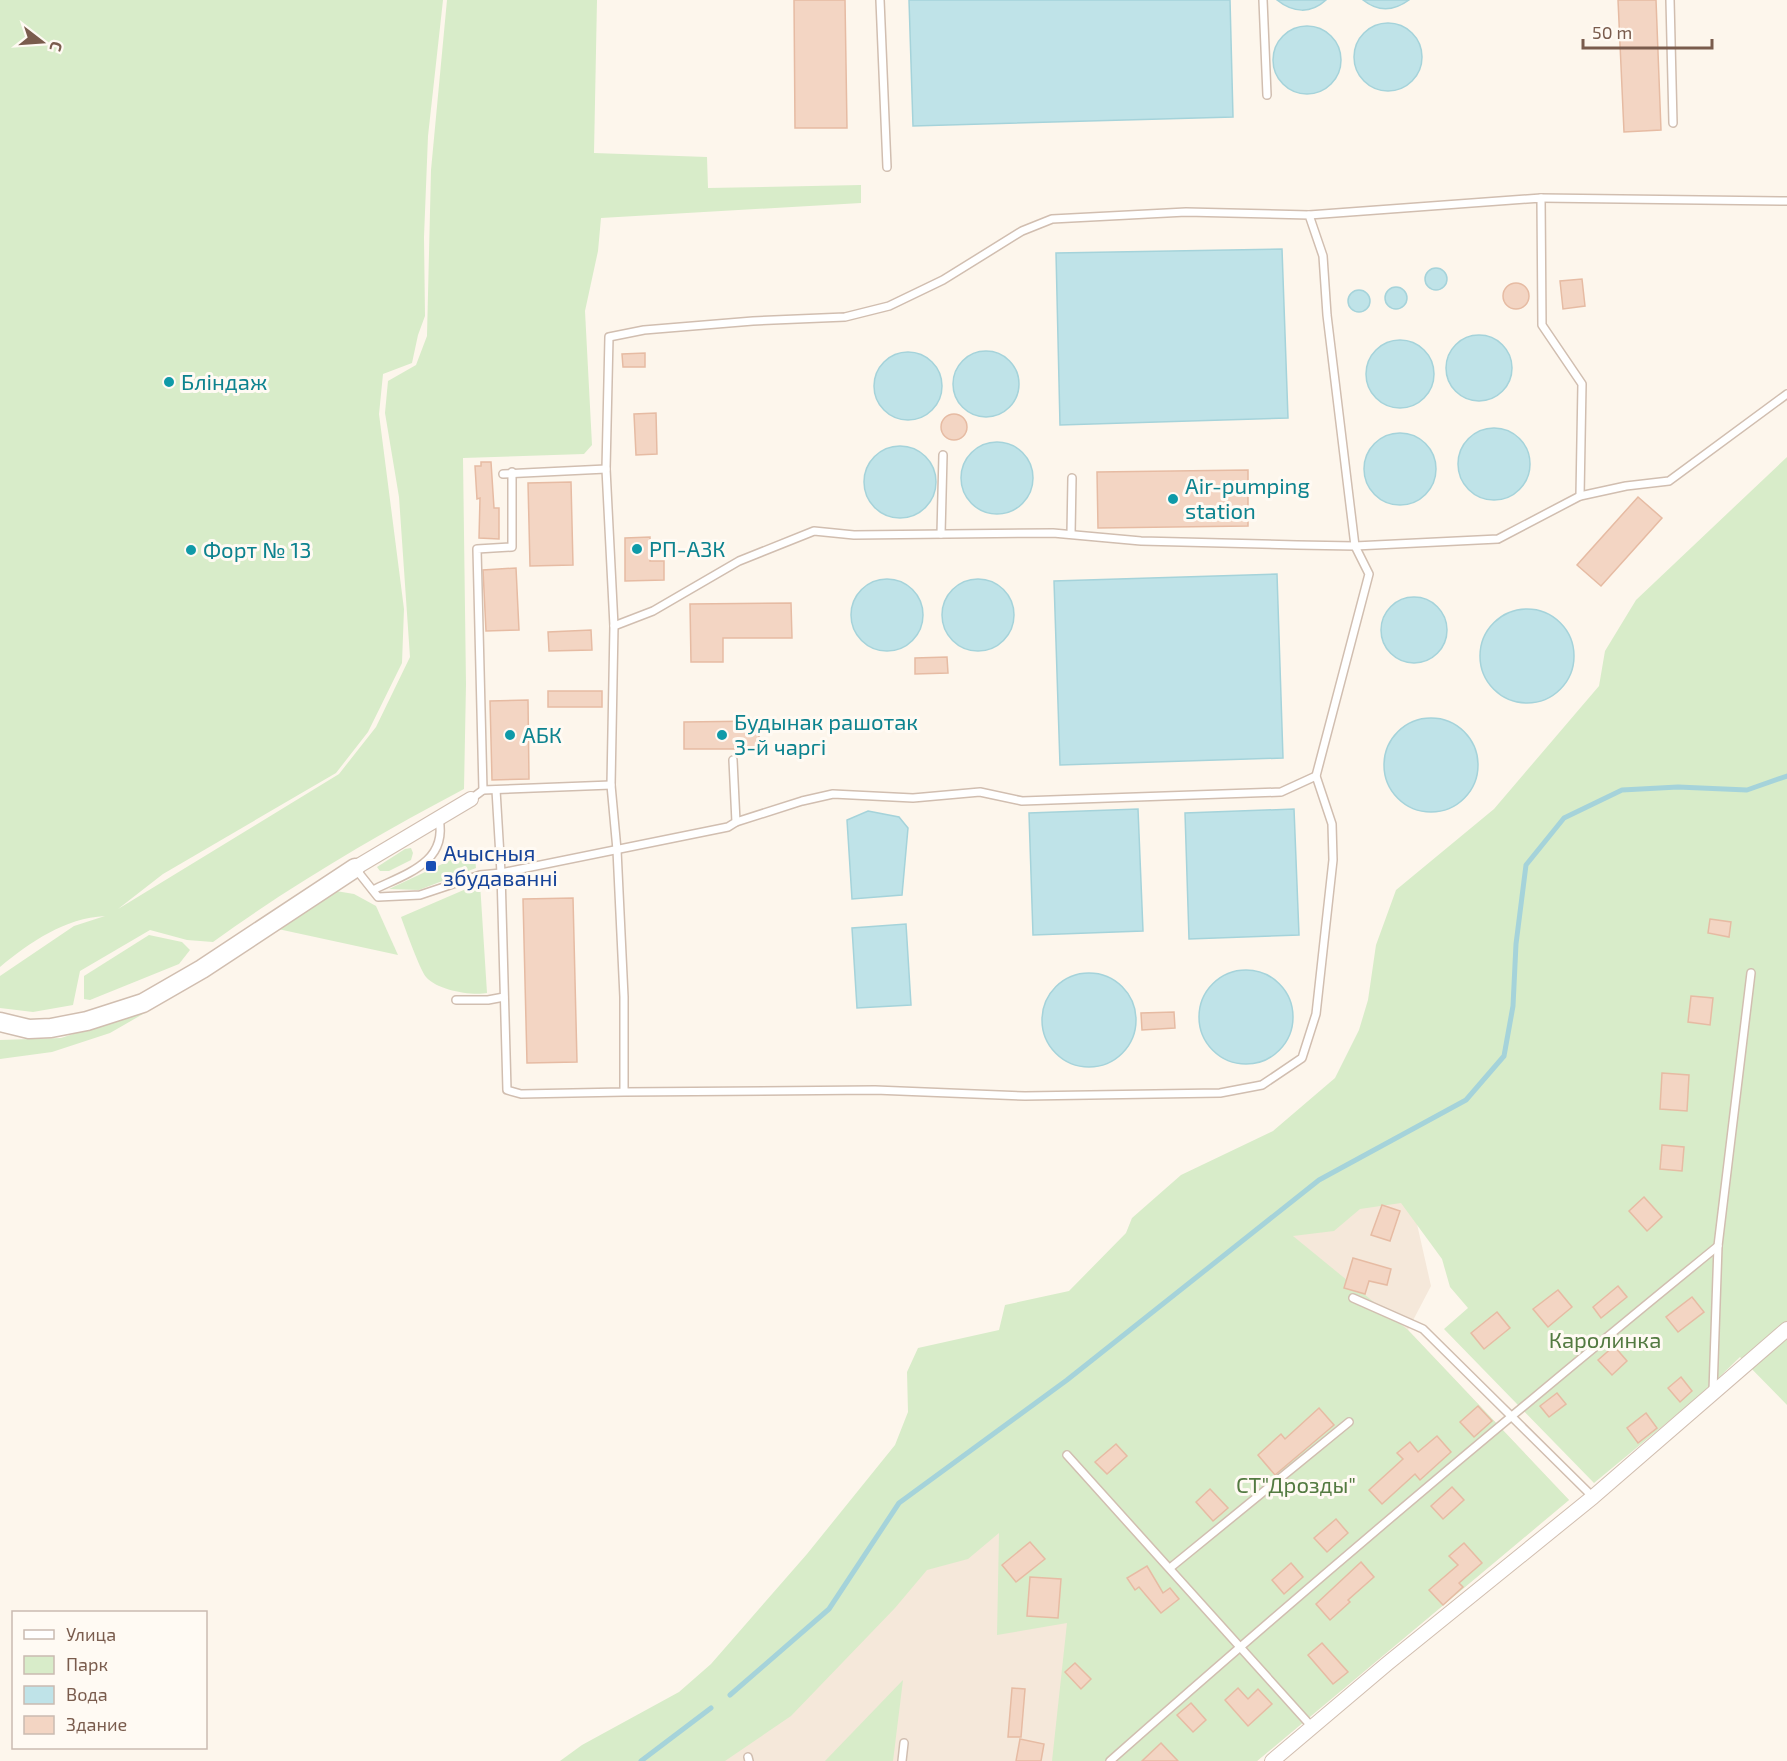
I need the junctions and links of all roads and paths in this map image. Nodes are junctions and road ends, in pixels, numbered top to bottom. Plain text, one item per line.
1 (880, 0) edge
2 (1263, 0) edge
3 (1670, 0) edge
4 (1267, 95) dead end
5 (1673, 123) dead end
6 (887, 166) dead end
7 (1541, 198) junction
8 (1787, 201) edge
9 (1309, 215) junction
10 (1787, 394) edge
11 (943, 455) dead end
12 (606, 469) junction
13 (512, 472) junction
14 (503, 474) dead end
15 (1072, 478) dead end
16 (1580, 496) junction
17 (941, 534) junction
18 (1071, 534) junction
19 (1355, 546) junction
20 (614, 626) junction
21 (733, 760) dead end
22 (1316, 776) junction
23 (611, 784) junction
24 (483, 790) junction
25 (496, 790) junction
26 (471, 799) joint
27 (439, 819) junction
28 (736, 822) junction
29 (616, 850) junction
30 (355, 868) junction
31 (501, 873) junction
32 (373, 891) junction
33 (1751, 973) dead end
34 (504, 997) junction
35 (456, 1000) dead end
36 (0, 1022) edge
37 (624, 1092) junction
38 (1718, 1246) junction
39 (1353, 1298) dead end
40 (1787, 1329) edge
41 (1713, 1391) junction
42 (1511, 1414) junction
43 (1349, 1422) dead end
44 (1067, 1455) dead end
45 (1593, 1497) junction
46 (1170, 1568) junction
47 (1239, 1647) junction
48 (1312, 1727) junction
49 (904, 1743) dead end
50 (902, 1761) edge
51 (1110, 1761) edge
52 (1272, 1761) edge

1 - 6 lane
2 - 4 lane
3 - 5 lane
7 - 8 lane
7 - 9 lane
7 - 16 lane
9 - 12 lane
9 - 19 lane
10 - 16 lane
11 - 17 lane
12 - 13 lane
12 - 20 lane
13 - 14 lane
13 - 24 lane
15 - 18 lane
16 - 19 lane
17 - 18 lane
17 - 20 lane
18 - 19 lane
19 - 22 lane
20 - 23 lane
21 - 28 lane
22 - 28 lane
22 - 37 lane
23 - 25 lane
23 - 29 lane
24 - 25 lane
24 - 26 lane
25 - 31 lane
26 - 27 street
27 - 30 street
27 - 32 lane
28 - 29 lane
29 - 31 lane
29 - 37 lane
30 - 32 lane
30 - 36 street
31 - 32 lane
31 - 34 lane
33 - 38 lane
34 - 35 lane
34 - 37 lane
38 - 41 lane
38 - 42 lane
39 - 42 lane
40 - 41 street
41 - 45 street
42 - 45 lane
42 - 47 lane
43 - 46 lane
44 - 46 lane
45 - 48 street
46 - 47 lane
47 - 48 lane
47 - 51 lane
48 - 52 street
49 - 50 lane

